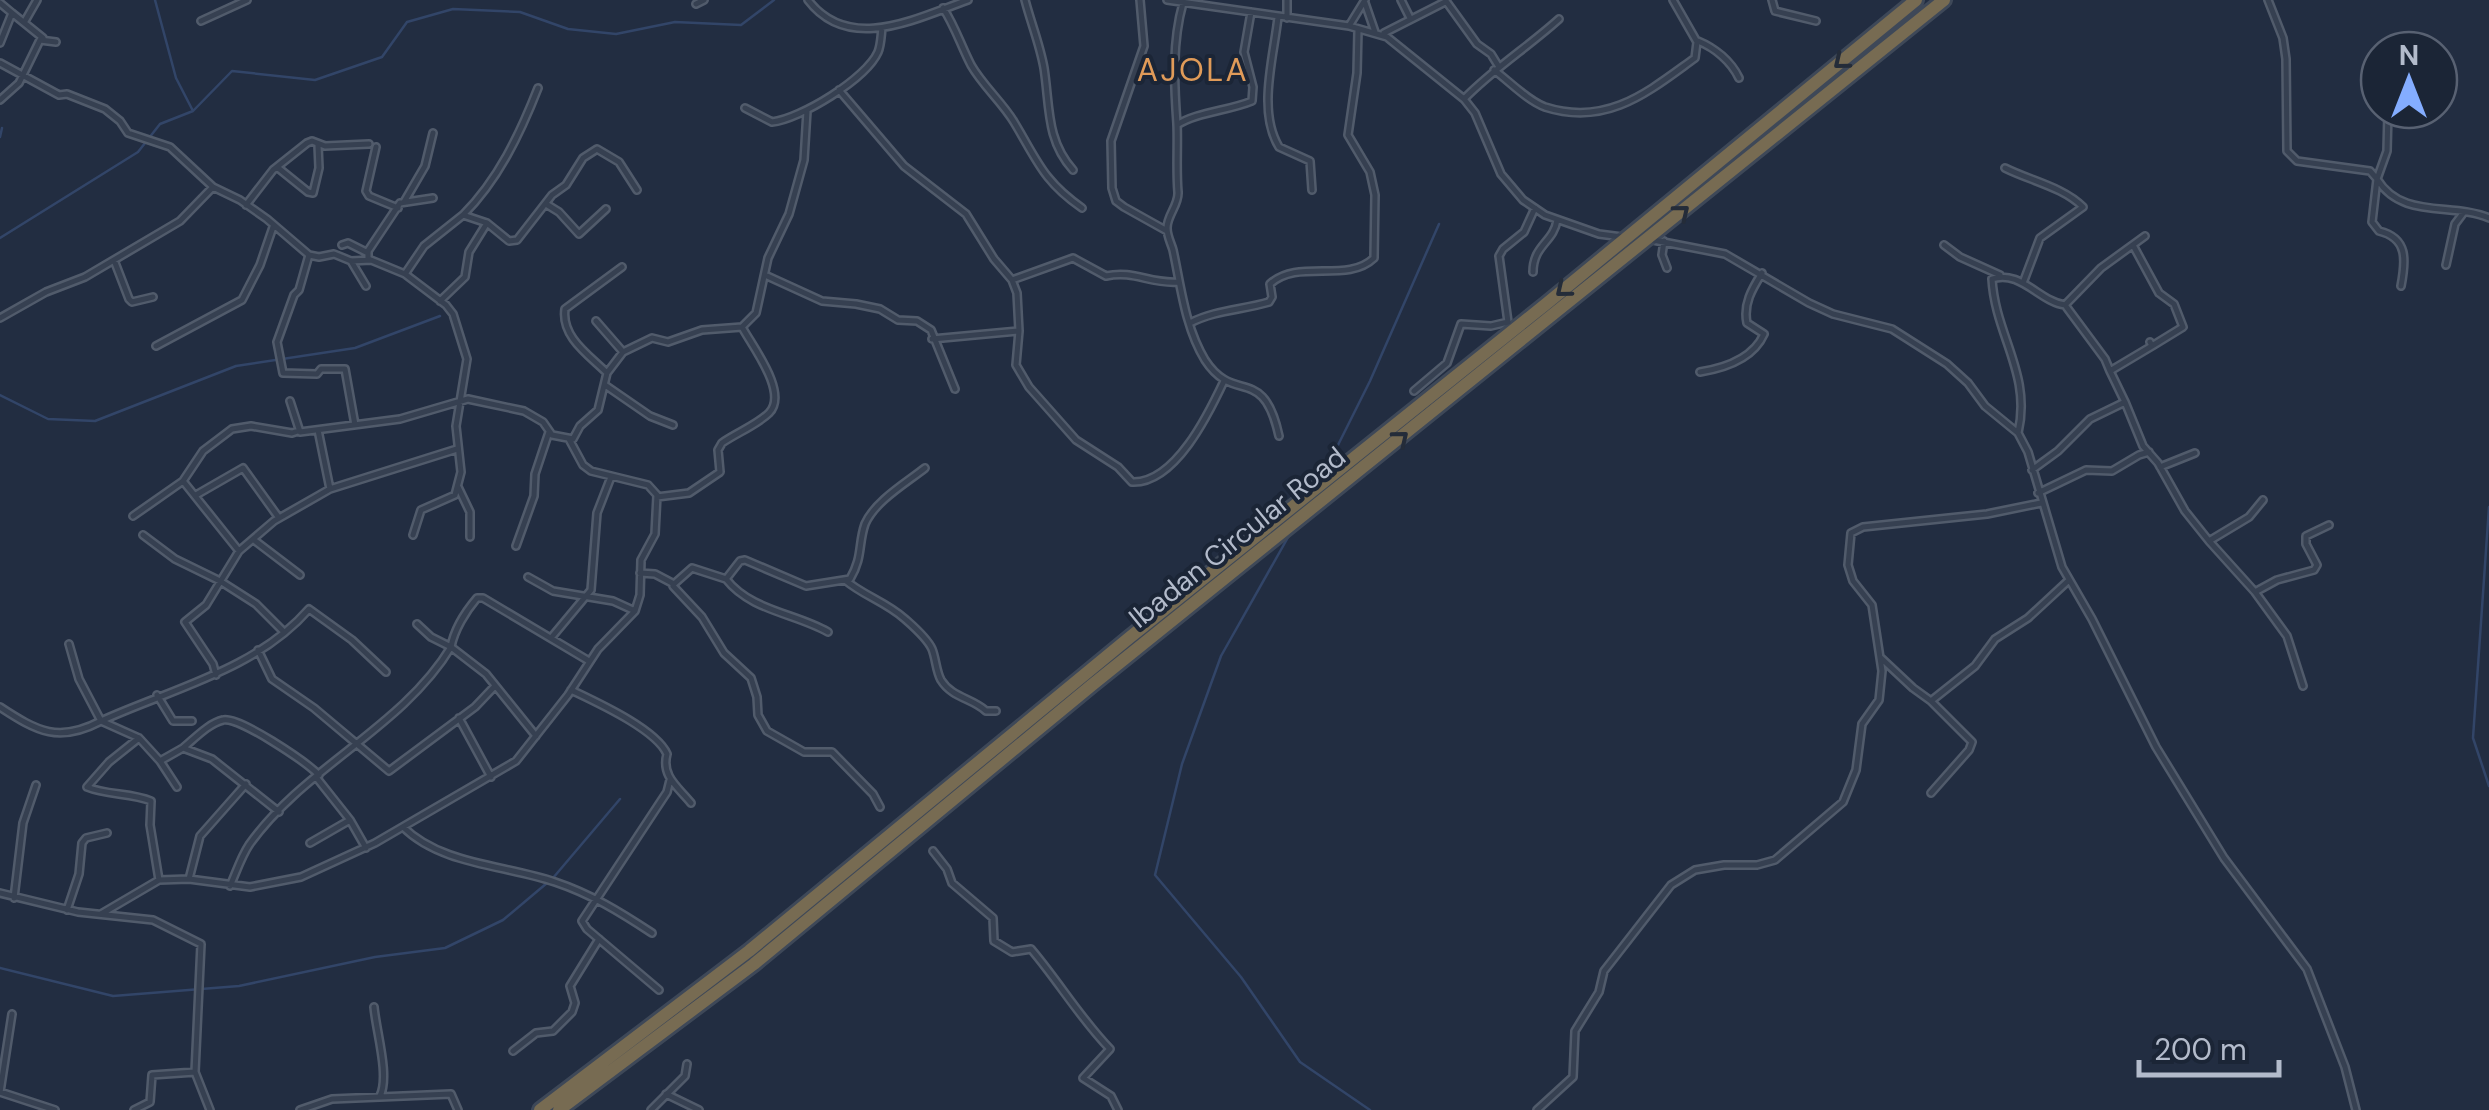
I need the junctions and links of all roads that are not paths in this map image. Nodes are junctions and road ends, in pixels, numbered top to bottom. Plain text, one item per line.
1 (36, 0) edge
2 (247, 0) edge
3 (704, 0) edge
4 (808, 0) edge
5 (968, 0) edge
6 (1025, 0) edge
7 (1140, 0) edge
8 (1167, 0) edge
9 (1287, 0) edge
10 (1401, 0) edge
11 (1672, 0) edge
12 (1772, 0) edge
13 (1916, 0) edge
14 (1944, 0) edge
15 (2268, 0) edge
16 (1446, 1) edge
17 (1365, 2) edge
18 (0, 3) edge
19 (1183, 3) junction
20 (696, 4) dead end
21 (944, 8) junction
22 (1251, 12) junction
23 (12, 13) junction
24 (1278, 16) junction
25 (1287, 18) junction
26 (1410, 18) junction
27 (1559, 19) dead end
28 (25, 21) junction
29 (1816, 21) dead end
30 (201, 22) dead end
31 (1350, 26) junction
32 (882, 28) junction
33 (1358, 28) junction
34 (1378, 33) junction
35 (43, 38) junction
36 (0, 42) edge
37 (56, 42) dead end
38 (1697, 42) junction
39 (0, 64) edge
40 (1497, 68) junction
41 (22, 77) junction
42 (1739, 78) dead end
43 (538, 88) dead end
44 (839, 90) junction
45 (1464, 98) junction
46 (0, 100) edge
47 (745, 108) dead end
48 (807, 111) junction
49 (1177, 125) junction
50 (2388, 130) edge
51 (434, 133) dead end
52 (318, 145) junction
53 (277, 166) junction
54 (2005, 168) dead end
55 (1074, 170) dead end
56 (2377, 179) junction
57 (213, 187) junction
58 (637, 190) dead end
59 (1312, 190) dead end
60 (432, 198) dead end
61 (546, 204) junction
62 (401, 205) junction
63 (246, 206) junction
64 (1082, 208) dead end
65 (1534, 208) junction
66 (606, 209) dead end
67 (2464, 212) junction
68 (463, 216) junction
69 (2489, 218) edge
70 (1557, 220) junction
71 (487, 223) junction
72 (273, 225) junction
73 (1166, 231) junction
74 (2145, 236) dead end
75 (1664, 241) junction
76 (342, 244) dead end
77 (1944, 245) dead end
78 (2134, 247) junction
79 (309, 255) junction
80 (368, 256) junction
81 (114, 260) junction
82 (352, 260) junction
83 (2446, 265) dead end
84 (622, 267) dead end
85 (1667, 268) dead end
86 (1533, 272) dead end
87 (1762, 273) junction
88 (404, 274) junction
89 (765, 275) junction
90 (2002, 276) junction
91 (1012, 280) junction
92 (1178, 282) junction
93 (2023, 283) junction
94 (366, 286) dead end
95 (2401, 286) dead end
96 (152, 297) dead end
97 (440, 301) junction
98 (2065, 305) junction
99 (0, 318) edge
100 (596, 322) dead end
101 (1190, 323) junction
102 (742, 327) junction
103 (1019, 331) junction
104 (932, 339) junction
105 (156, 346) dead end
106 (622, 352) junction
107 (2110, 370) junction
108 (1700, 372) dead end
109 (607, 374) junction
110 (1224, 381) junction
111 (606, 386) junction
112 (955, 389) dead end
113 (1414, 392) dead end
114 (290, 401) dead end
115 (462, 401) junction
116 (2125, 402) junction
117 (355, 425) junction
118 (674, 425) dead end
119 (318, 430) junction
120 (298, 431) junction
121 (550, 432) junction
122 (2018, 433) junction
123 (1278, 436) dead end
124 (569, 440) junction
125 (458, 449) junction
126 (2149, 452) junction
127 (2196, 452) dead end
128 (2160, 467) junction
129 (925, 468) dead end
130 (2032, 470) junction
131 (611, 476) junction
132 (183, 480) junction
133 (458, 487) junction
134 (330, 489) junction
135 (2038, 493) junction
136 (196, 495) junction
137 (657, 497) junction
138 (2263, 500) dead end
139 (2041, 504) junction
140 (133, 516) dead end
141 (280, 518) junction
142 (2328, 525) dead end
143 (143, 534) dead end
144 (414, 535) dead end
145 (470, 537) dead end
146 (254, 540) junction
147 (2209, 541) junction
148 (516, 546) dead end
149 (239, 551) junction
150 (640, 573) junction
151 (300, 575) dead end
152 (528, 577) dead end
153 (726, 580) junction
154 (845, 580) junction
155 (2068, 580) junction
156 (220, 581) junction
157 (670, 584) junction
158 (2254, 592) junction
159 (586, 598) junction
160 (635, 610) junction
161 (417, 624) dead end
162 (284, 631) junction
163 (828, 632) dead end
164 (552, 638) junction
165 (69, 644) dead end
166 (451, 646) junction
167 (258, 650) junction
168 (1881, 657) junction
169 (589, 662) junction
170 (386, 672) dead end
171 (216, 676) junction
172 (494, 686) junction
173 (2303, 686) dead end
174 (571, 690) junction
175 (157, 695) junction
176 (1931, 701) junction
177 (0, 707) edge
178 (996, 711) dead end
179 (459, 718) junction
180 (100, 721) junction
181 (192, 721) dead end
182 (536, 736) junction
183 (139, 738) junction
184 (357, 743) junction
185 (183, 748) junction
186 (160, 761) junction
187 (318, 776) junction
188 (491, 777) junction
189 (670, 780) junction
190 (246, 784) junction
191 (36, 785) dead end
192 (177, 786) dead end
193 (1931, 793) dead end
194 (691, 802) dead end
195 (880, 807) dead end
196 (279, 812) junction
197 (350, 820) junction
198 (403, 826) junction
199 (107, 833) dead end
200 (310, 843) dead end
201 (366, 848) junction
202 (933, 851) dead end
203 (189, 879) junction
204 (159, 880) junction
205 (230, 886) junction
206 (0, 893) edge
207 (597, 897) junction
208 (14, 898) junction
209 (67, 910) junction
210 (101, 914) junction
211 (652, 933) dead end
212 (599, 939) junction
213 (659, 990) dead end
214 (374, 1007) dead end
215 (12, 1014) dead end
216 (513, 1051) dead end
217 (687, 1064) dead end
218 (195, 1072) junction
219 (0, 1092) edge
220 (666, 1094) junction
221 (380, 1096) junction
222 (316, 1107) edge
223 (55, 1110) edge
224 (136, 1110) edge
225 (210, 1110) edge
226 (300, 1110) edge
227 (458, 1110) edge
228 (540, 1110) edge
229 (559, 1110) edge
230 (651, 1110) edge
231 (699, 1110) edge
232 (1118, 1110) edge
233 (1537, 1110) edge
234 (2356, 1110) edge

1 - 28 street
2 - 30 street
3 - 20 street
4 - 32 street
5 - 21 street
6 - 55 street
7 - 73 street
8 - 19 street
9 - 25 street
10 - 26 street
11 - 38 street
12 - 29 street
13 -> 228 highway, Ibadan Circular Road
229 -> 14 highway, Ibadan Circular Road
15 - 56 street
16 - 26 street
16 - 40 street
17 - 31 street
17 - 34 street
18 - 23 street
19 - 22 street
19 - 49 street
21 - 32 street
21 - 64 street
22 - 24 street
22 - 49 street
23 - 28 street
23 - 36 street
24 - 25 street
24 - 59 street
25 - 31 street
26 - 34 street
27 - 40 street
28 - 35 street
31 - 33 street
32 - 44 street
33 - 34 street
33 - 101 street
34 - 45 street
35 - 37 street
35 - 41 street
38 - 40 street
38 - 42 street
39 - 41 street
40 - 45 street
41 - 46 street
41 - 57 street
43 - 68 street
44 - 48 street
44 - 91 street
45 - 65 street
47 - 48 street
48 - 89 street
49 - 73 street
50 - 56 street
51 - 62 street
52 - 53 street
52 - 53 street
52 - 62 street
53 - 63 street
54 - 93 street
56 - 67 street
56 - 95 street
57 - 63 street
57 - 81 street
58 - 61 street
60 - 62 street
61 - 66 street
61 - 71 street
62 - 80 street
63 - 72 street
65 - 70 street
65 - 113 street
67 - 69 street
67 - 83 street
68 - 71 street
68 - 88 street
70 - 75 street
70 - 86 street
71 - 97 street
72 - 79 street
72 - 105 street
73 - 92 street
74 - 78 street
75 - 85 street
75 - 87 street
76 - 80 street
77 - 90 street
78 - 98 street
78 - 107 street
79 - 82 street
79 - 117 street
80 - 82 street
80 - 88 street
81 - 96 street
81 - 99 street
82 - 94 street
84 - 109 street
87 - 108 street
87 - 122 street
88 - 97 street
89 - 102 street
89 - 104 street
90 - 93 street
90 - 122 street
91 - 92 street
91 - 103 street
92 - 101 street
93 - 98 street
97 - 115 street
98 - 107 street
100 - 106 street
101 - 110 street
102 - 106 street
102 - 137 street
103 - 104 street
103 - 110 street
104 - 112 street
106 - 109 street
107 - 116 street
109 - 111 street
110 - 123 street
111 - 118 street
111 - 124 street
114 - 120 street
115 - 117 street
115 - 121 street
115 - 125 street
116 - 126 street
116 - 130 street
117 - 119 street
119 - 120 street
119 - 134 street
120 - 132 street
121 - 124 street
121 - 148 street
122 - 130 street
124 - 131 street
125 - 133 street
125 - 134 street
126 - 128 street
126 - 135 street
127 - 128 street
128 - 147 street
129 - 154 street
130 - 135 street
131 - 137 street
131 - 159 street
132 - 136 street
132 - 140 street
133 - 144 street
133 - 145 street
134 - 141 street
135 - 139 street
136 - 141 street
136 - 149 street
137 - 150 street
138 - 147 street
139 - 155 street
139 - 168 street
141 - 146 street
142 - 158 street
143 - 156 street
146 - 149 street
146 - 151 street
147 - 158 street
149 - 156 street
150 - 157 street
150 - 160 street
152 - 159 street
153 - 154 street
153 - 157 street
153 - 163 street
154 - 178 street
155 - 176 street
155 - 234 street
156 - 162 street
156 - 171 street
157 - 195 street
158 - 173 street
159 - 160 street
159 - 164 street
160 - 169 street
161 - 166 street
162 - 167 street
162 - 170 street
164 - 166 street
164 - 169 street
165 - 180 street
166 - 172 street
166 - 184 street
167 - 171 street
167 - 184 street
168 - 176 street
168 - 233 street
169 - 174 street
171 - 175 street
172 - 179 street
172 - 182 street
174 - 182 street
174 - 189 street
175 - 180 street
175 - 181 street
176 - 193 street
177 - 180 street
179 - 184 street
179 - 188 street
180 - 183 street
182 - 188 street
183 - 186 street
183 - 204 street
184 - 187 street
185 - 186 street
185 - 187 street
185 - 190 street
186 - 192 street
187 - 196 street
187 - 197 street
188 - 198 street
189 - 194 street
189 - 207 street
190 - 196 street
190 - 203 street
191 - 208 street
196 - 205 street
197 - 200 street
197 - 201 street
198 - 201 street
198 - 207 street
199 - 209 street
201 - 205 street
202 - 232 street
203 - 204 street
203 - 205 street
204 - 210 street
206 - 208 street
207 - 211 street
207 - 212 street
208 - 209 street
209 - 210 street
210 - 218 street
212 - 213 street
212 - 216 street
214 - 221 street
215 - 219 street
217 - 220 street
218 - 224 street
218 - 225 street
219 - 223 street
220 - 230 street
220 - 231 street
221 - 222 street
221 - 227 street
222 - 226 street

